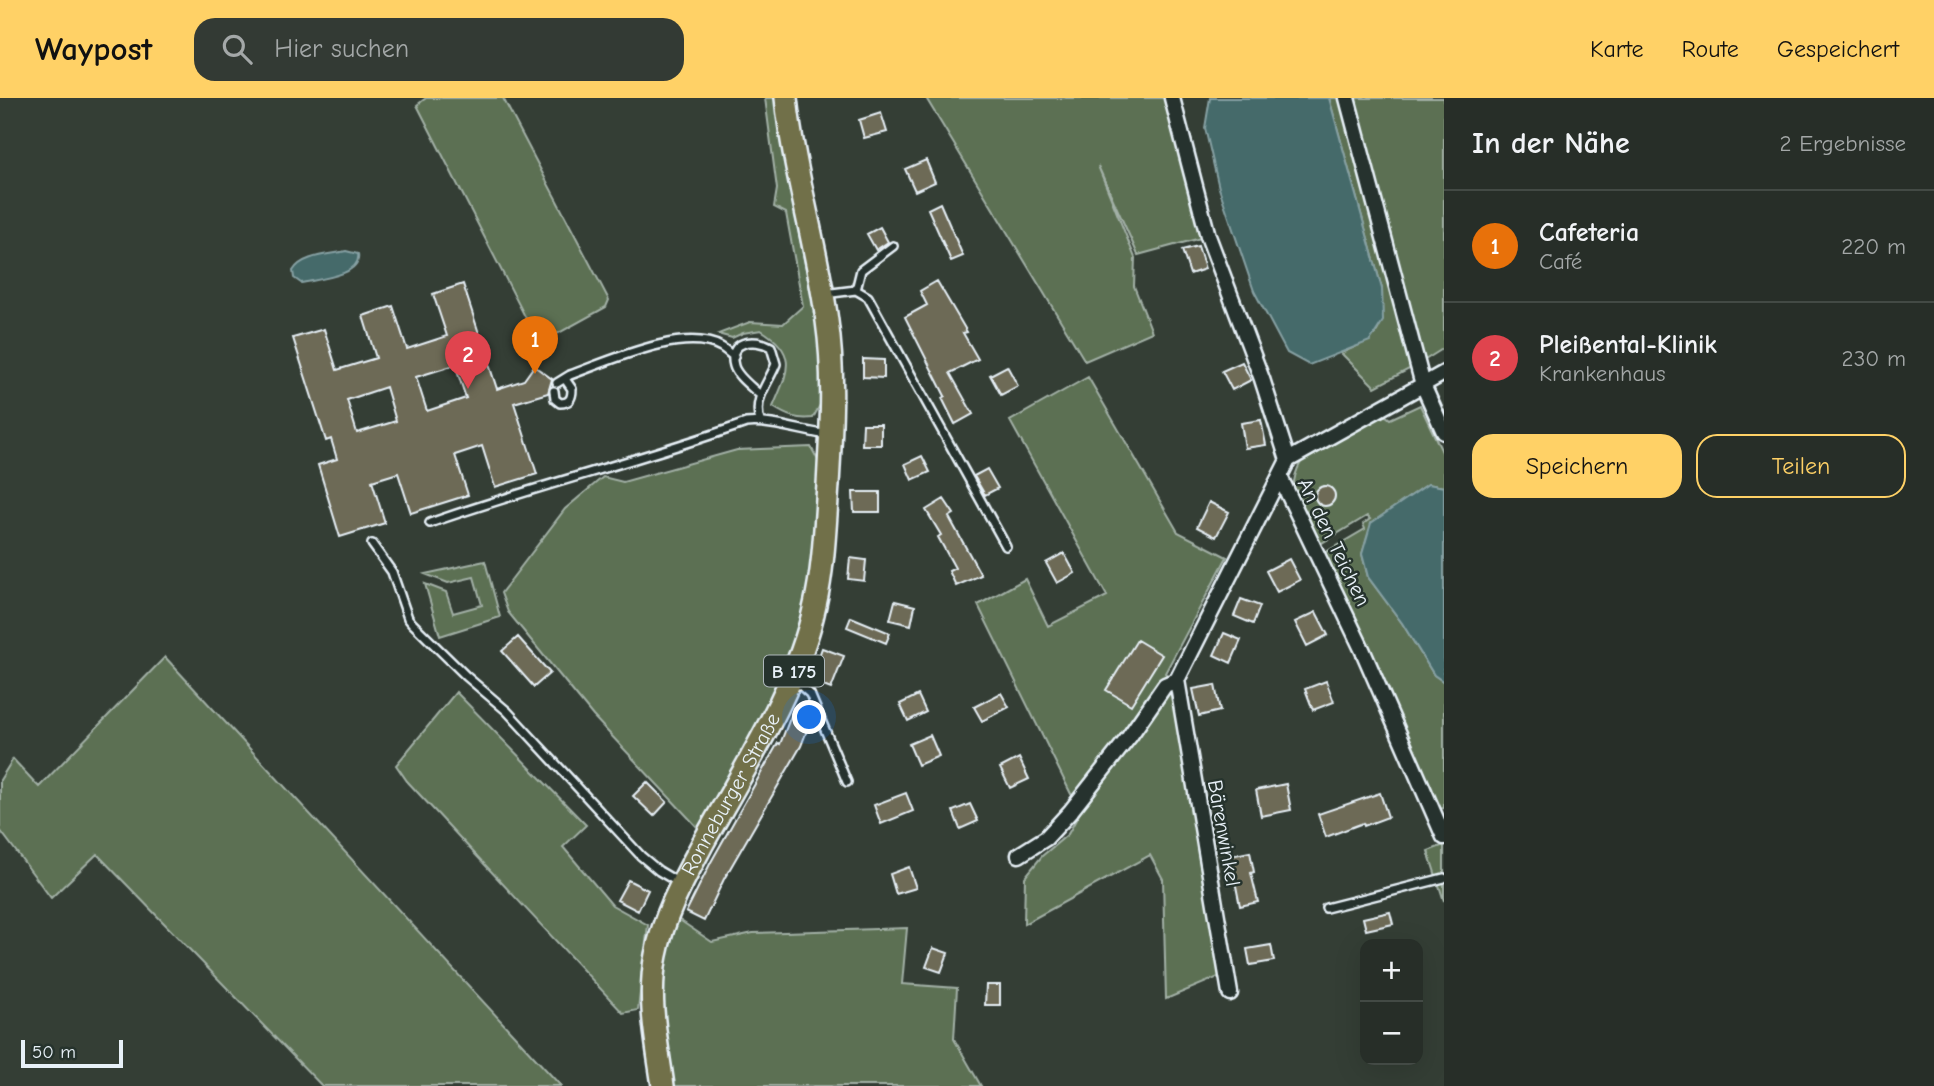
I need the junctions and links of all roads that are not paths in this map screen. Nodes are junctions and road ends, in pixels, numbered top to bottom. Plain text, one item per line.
1 (786, 98) edge
2 (1172, 98) edge
3 (1347, 98) edge
4 (893, 246) dead end
5 (856, 290) junction
6 (823, 294) junction
7 (734, 357) junction
8 (1444, 373) edge
9 (565, 379) junction
10 (1423, 385) junction
11 (760, 395) junction
12 (760, 422) junction
13 (1444, 432) edge
14 (831, 435) junction
15 (1288, 460) junction
16 (1280, 479) junction
17 (430, 523) dead end
18 (372, 544) dead end
19 (1006, 546) dead end
20 (791, 678) junction
21 (1177, 680) junction
22 (847, 782) dead end
23 (1444, 837) edge
24 (1019, 855) dead end
25 (1444, 878) edge
26 (681, 884) junction
27 (1326, 908) dead end
28 (1230, 993) dead end
29 (663, 1086) edge

1 - 6 main road, Ronneburger Straße / B 175
2 - 15 street, An den Teichen
3 - 10 street
4 - 5 lane
5 - 6 lane
5 - 19 lane
6 - 14 main road, Ronneburger Straße / B 175
7 - 9 lane
7 - 11 lane
7 - 11 lane
8 - 10 street
9 - 9 lane
10 - 13 street
10 - 15 street
11 - 12 lane
12 - 14 lane
12 - 17 lane
14 - 20 main road, Ronneburger Straße / B 175
15 - 16 street, An den Teichen
16 - 21 street
16 - 23 street, An den Teichen
18 - 26 lane
20 - 22 lane
20 - 26 main road, Ronneburger Straße / B 175
21 - 24 street
21 - 28 street, Bärenwinkel
25 - 27 lane
26 - 29 main road, Ronneburger Straße / B 175

